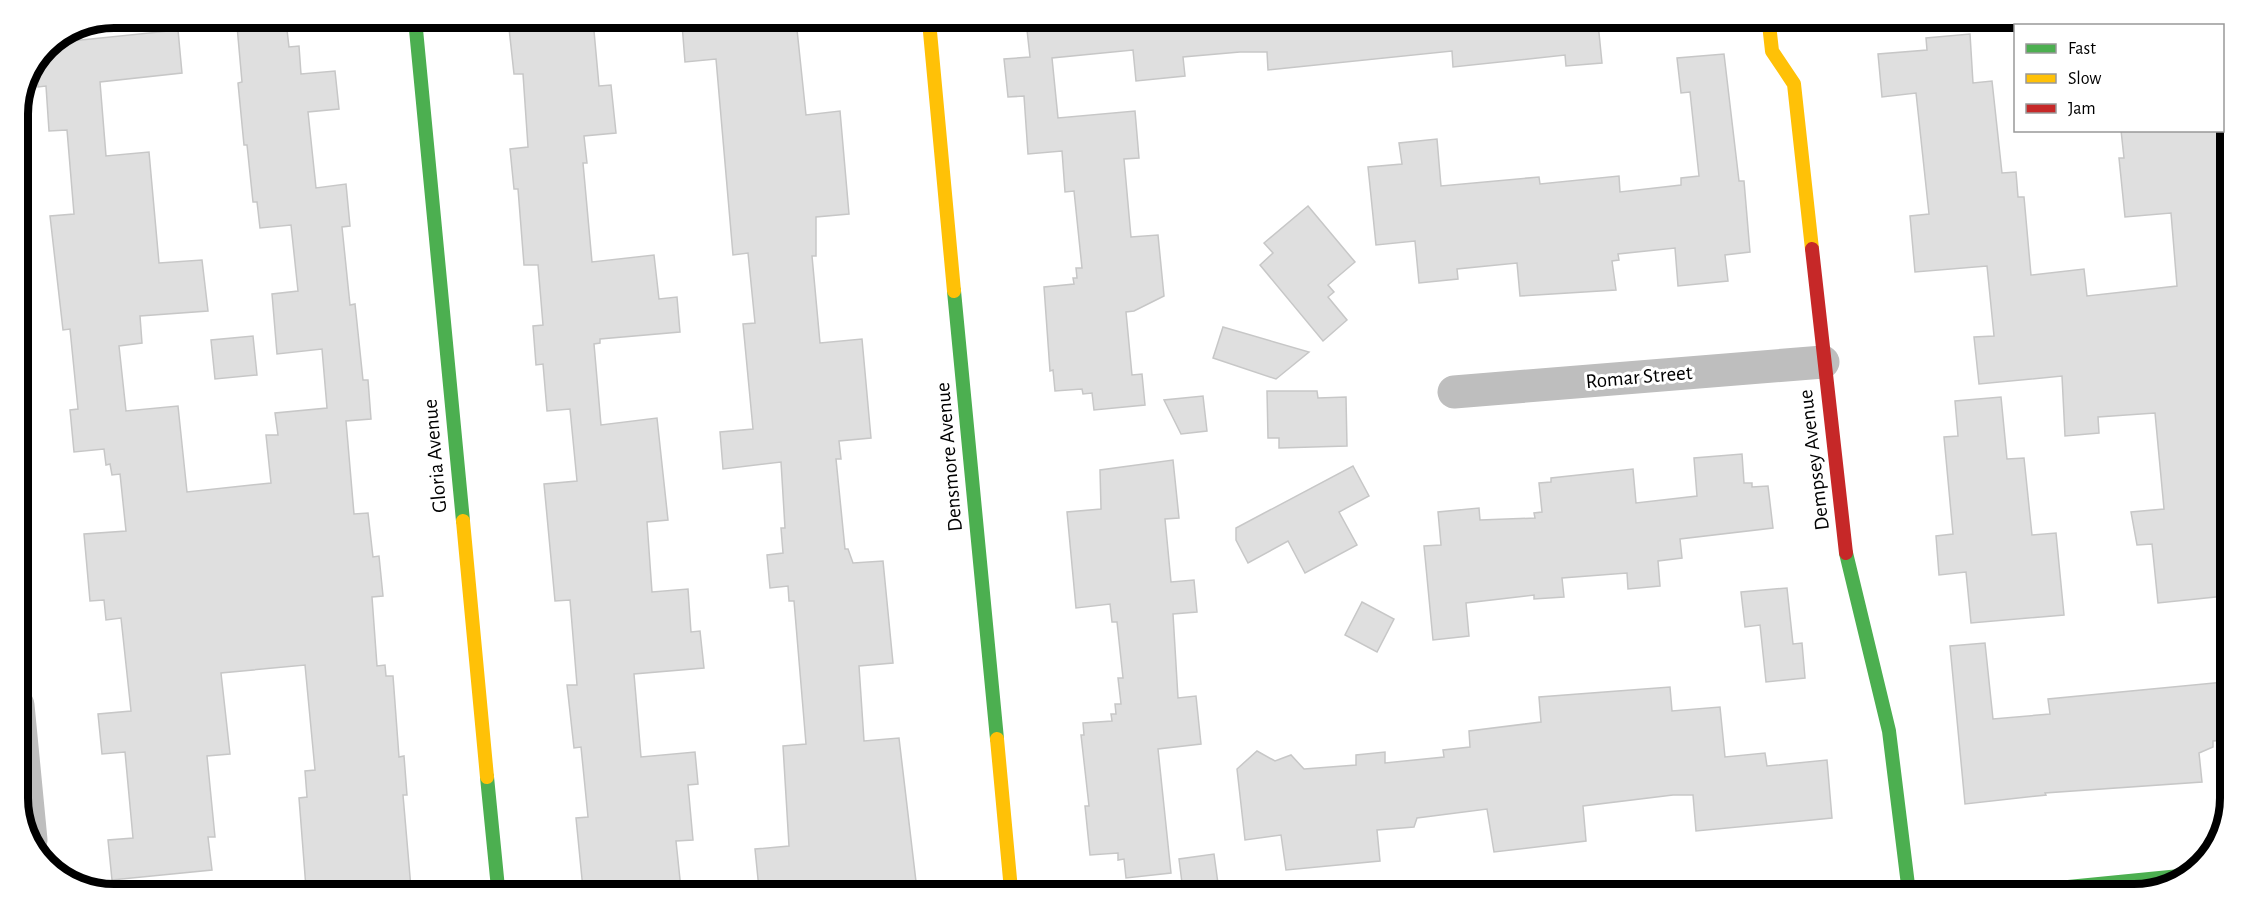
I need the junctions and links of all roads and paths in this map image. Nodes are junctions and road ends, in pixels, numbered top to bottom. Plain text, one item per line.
1 (416, 28) edge
2 (930, 28) edge
3 (1769, 28) edge
4 (1823, 362) junction
5 (1454, 392) dead end
6 (2165, 877) edge
7 (498, 884) edge
8 (1010, 884) edge
9 (1908, 884) edge
10 (2099, 884) edge

1 - 7 street, Gloria Avenue
2 - 8 street, Densmore Avenue
3 - 4 street, Dempsey Avenue
4 - 5 street, Romar Street
4 - 9 street, Dempsey Avenue
6 - 10 street

